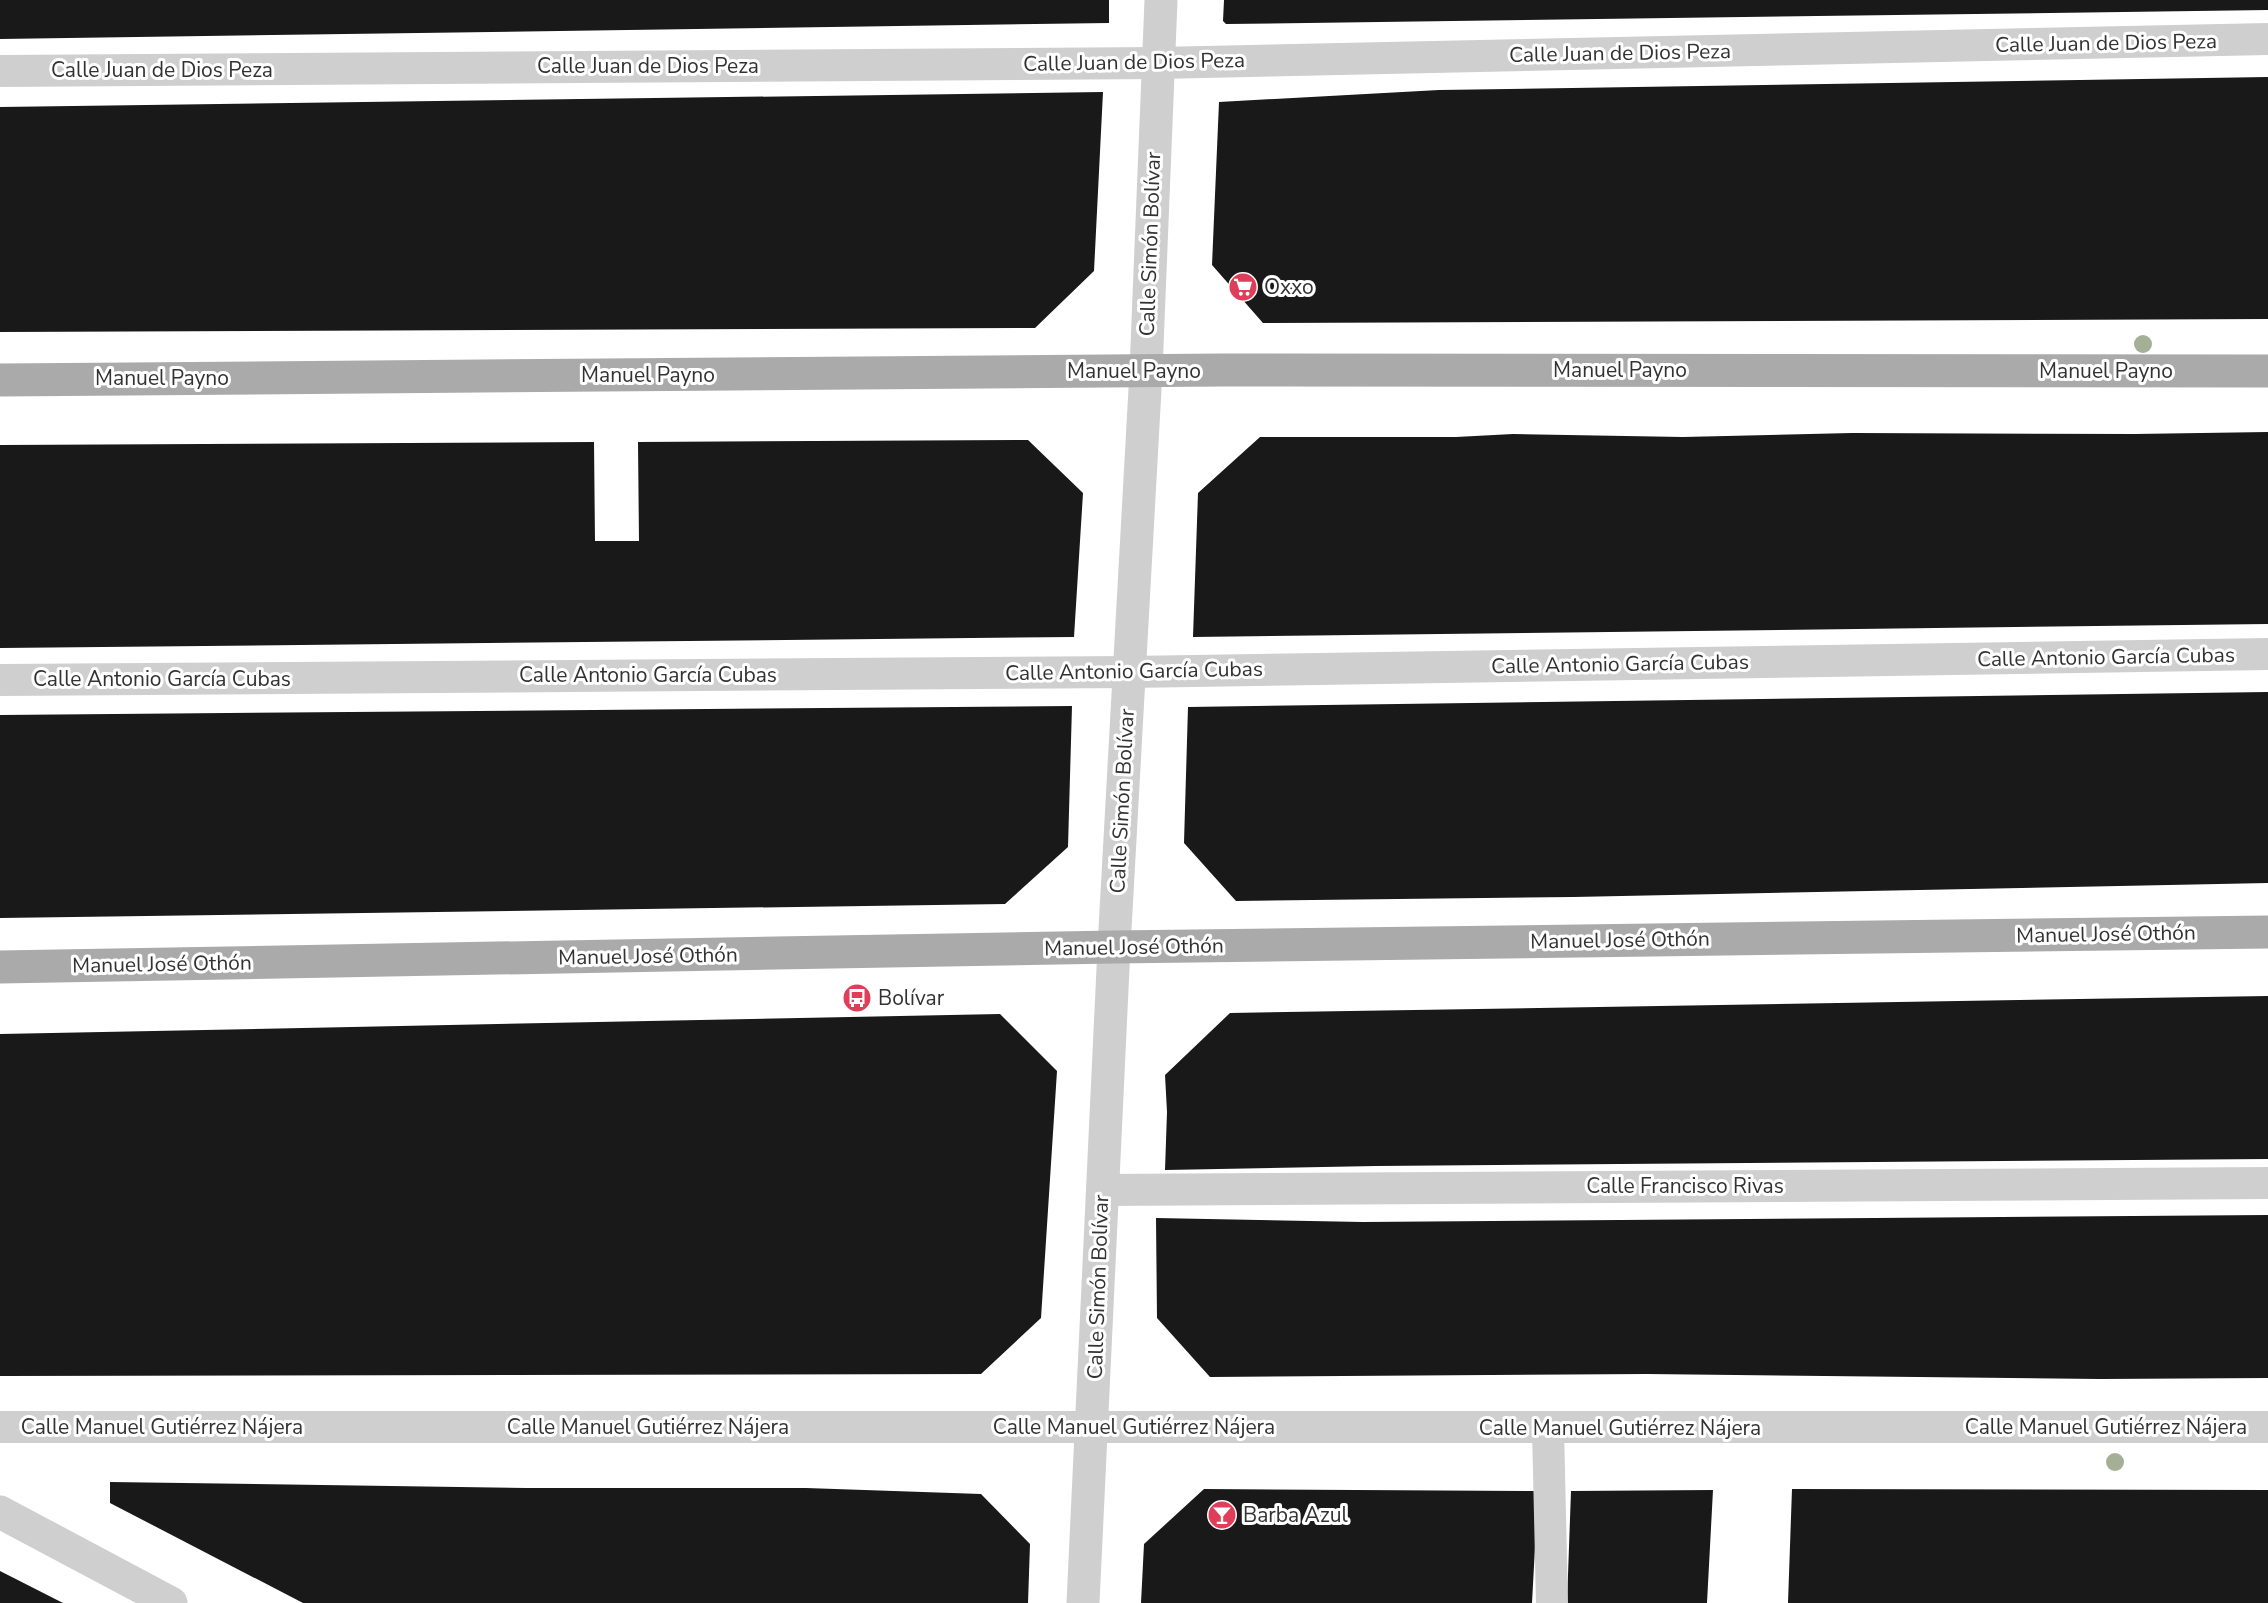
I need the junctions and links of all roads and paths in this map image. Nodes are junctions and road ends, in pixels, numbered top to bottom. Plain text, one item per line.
1 (1161, 0) edge
2 (2268, 39) edge
3 (1158, 63) junction
4 (0, 71) edge
5 (1146, 371) junction
6 (2268, 371) edge
7 (0, 380) edge
8 (2268, 654) edge
9 (1129, 672) junction
10 (0, 680) edge
11 (2268, 932) edge
12 (1114, 947) junction
13 (0, 967) edge
14 (2268, 1183) edge
15 (1102, 1190) junction
16 (0, 1427) edge
17 (1092, 1427) junction
18 (2268, 1427) edge
19 (1548, 1428) junction
20 (0, 1512) edge
21 (171, 1603) edge
22 (1083, 1603) edge
23 (1552, 1603) edge

1 - 3 street, Calle Simón Bolívar
2 - 3 street, Calle Juan de Dios Peza
3 - 4 street, Calle Juan de Dios Peza
3 - 5 street, Calle Simón Bolívar
5 - 6 main road, Manuel Payno
5 - 7 main road, Manuel Payno
5 - 9 street, Calle Simón Bolívar
8 - 9 street, Calle Antonio García Cubas
9 - 10 street, Calle Antonio García Cubas
9 - 12 street, Calle Simón Bolívar
11 - 12 main road, Manuel José Othón
12 - 13 main road, Manuel José Othón
12 - 15 street, Calle Simón Bolívar
14 - 15 street, Calle Francisco Rivas
15 - 17 street, Calle Simón Bolívar
16 - 17 street, Calle Manuel Gutiérrez Nájera
17 - 19 street, Calle Manuel Gutiérrez Nájera
17 - 22 street, Calle Simón Bolívar
18 - 19 street, Calle Manuel Gutiérrez Nájera
19 - 23 street
20 - 21 street

